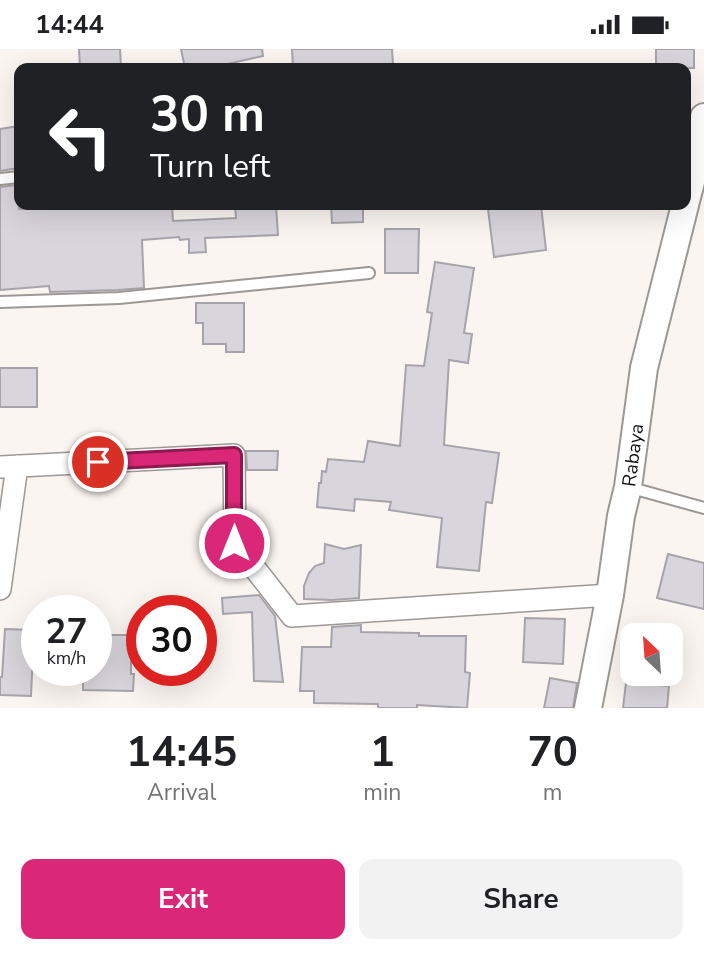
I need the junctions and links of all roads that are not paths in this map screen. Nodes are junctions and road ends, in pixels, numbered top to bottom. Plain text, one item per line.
1 (704, 117) edge
2 (691, 182) edge
3 (684, 210) edge
4 (369, 273) dead end
5 (0, 302) edge
6 (8, 467) edge
7 (628, 487) junction
8 (704, 508) edge
9 (0, 589) edge
10 (610, 595) junction
11 (588, 708) edge

1 - 2 street, Rabaya
3 - 7 street, Rabaya
4 - 5 lane
6 - 9 street
6 - 10 street
7 - 8 lane
7 - 10 street, Rabaya
10 - 11 street, Rabaya

